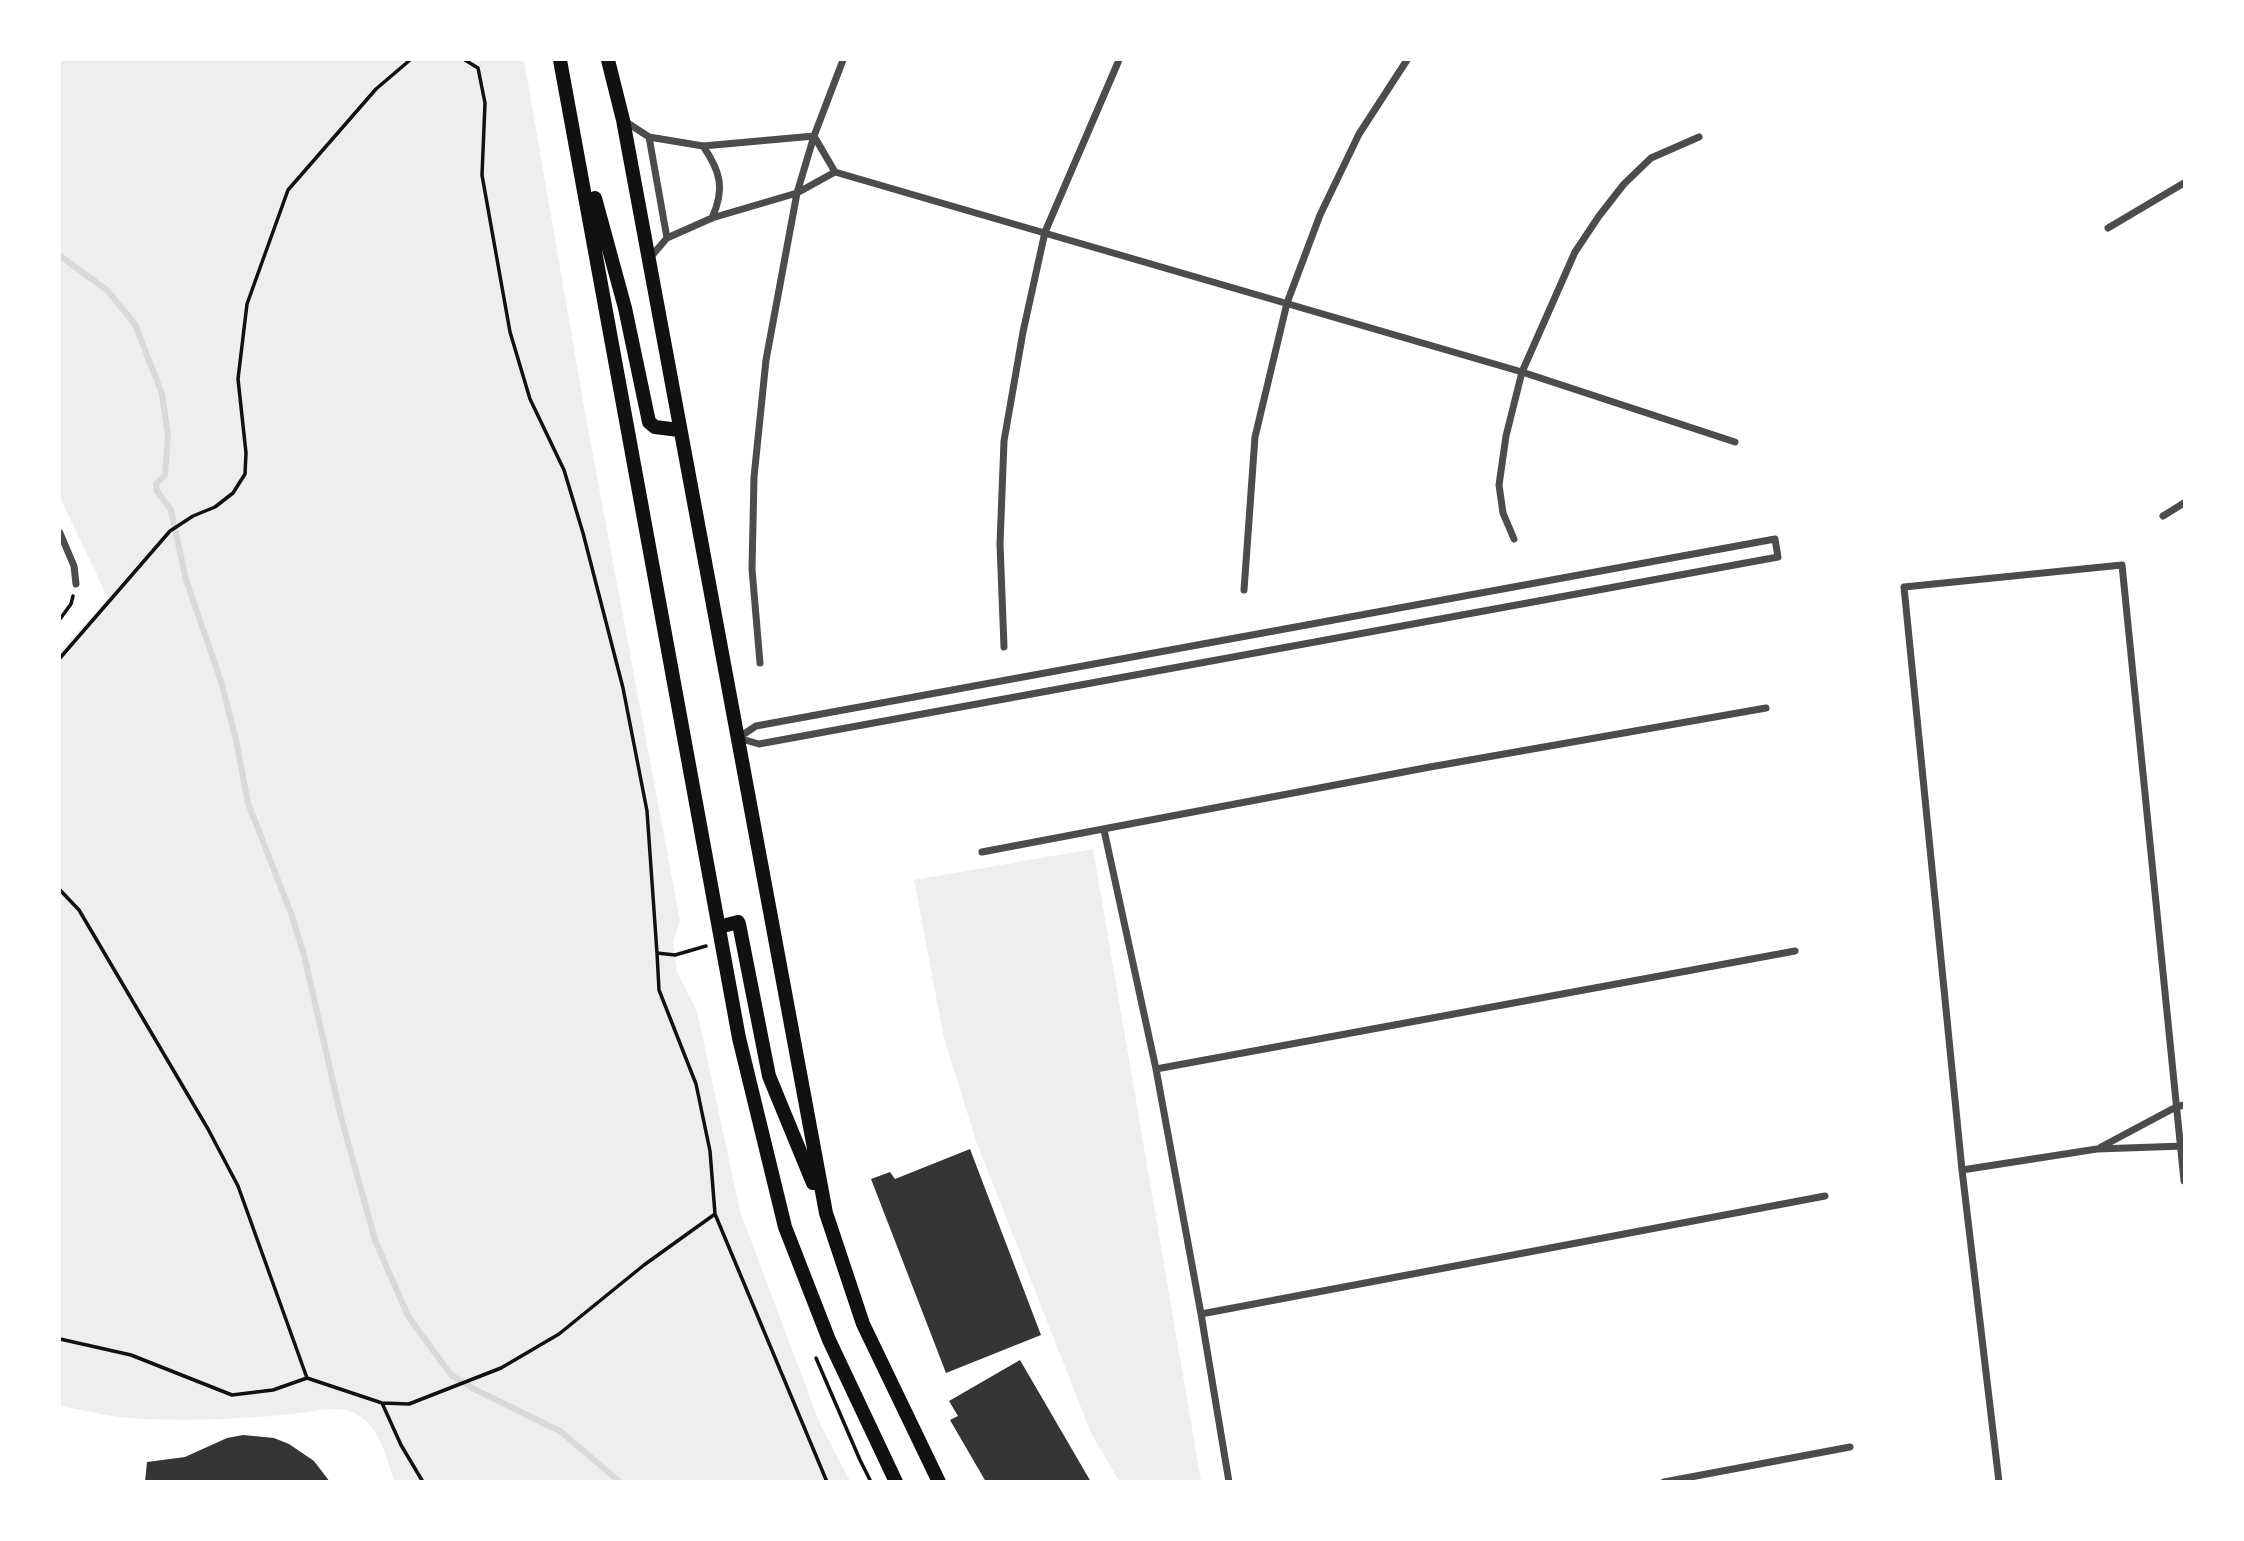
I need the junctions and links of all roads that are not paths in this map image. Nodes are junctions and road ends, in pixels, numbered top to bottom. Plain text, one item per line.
1 (560, 60) edge
2 (608, 60) edge
3 (843, 60) edge
4 (1119, 60) edge
5 (1407, 60) edge
6 (570, 109) junction
7 (622, 120) junction
8 (814, 136) junction
9 (1699, 136) dead end
10 (649, 137) junction
11 (703, 146) junction
12 (835, 172) junction
13 (2185, 183) edge
14 (797, 193) junction
15 (712, 218) junction
16 (2108, 228) dead end
17 (1045, 232) junction
18 (667, 238) junction
19 (649, 260) junction
20 (1287, 303) junction
21 (1522, 372) junction
22 (679, 430) junction
23 (1735, 442) dead end
24 (2185, 503) edge
25 (2162, 516) dead end
26 (60, 533) edge
27 (1514, 539) dead end
28 (76, 584) road end
29 (1244, 590) dead end
30 (1004, 647) dead end
31 (760, 663) dead end
32 (1766, 708) dead end
33 (738, 738) junction
34 (1104, 830) junction
35 (982, 852) dead end
36 (720, 934) junction
37 (1795, 951) dead end
38 (1156, 1069) junction
39 (2180, 1106) edge
40 (2182, 1146) edge
41 (2097, 1149) junction
42 (1962, 1170) junction
43 (2185, 1181) edge
44 (1825, 1196) dead end
45 (826, 1213) junction
46 (1201, 1314) junction
47 (1850, 1447) dead end
48 (895, 1482) edge
49 (939, 1482) edge
50 (1229, 1482) edge
51 (1664, 1482) edge
52 (1999, 1482) edge

1 - 6 main road
2 - 7 main road
3 - 8 street
4 - 17 street
5 - 20 street
6 - 22 main road
6 - 36 main road
7 - 10 street
7 - 19 main road
8 - 11 street
8 - 12 street
8 - 14 street
9 - 21 street
10 - 11 street
10 - 18 street
11 - 15 street
12 - 14 street
12 - 17 street
13 - 16 street
14 - 15 street
14 - 31 street
15 - 18 street
17 - 20 street
17 - 30 street
18 - 19 street
19 - 22 main road
20 - 21 street
20 - 29 street
21 - 23 street
21 - 27 street
22 - 33 main road
24 - 25 street
26 - 28 street
32 - 34 street
33 - 33 street
33 - 45 main road
34 - 35 street
34 - 38 street
36 - 45 main road
36 - 48 main road
37 - 38 street
38 - 46 street
39 - 40 street
39 - 41 street
39 - 42 street
40 - 41 street
40 - 43 street
41 - 42 street
42 - 52 street
44 - 46 street
45 - 49 main road
46 - 50 street
47 - 51 street

